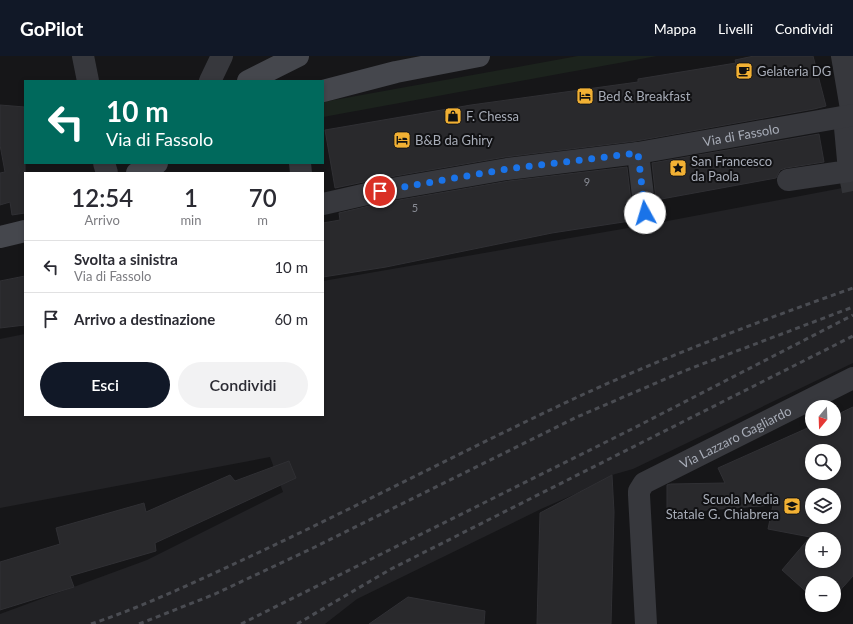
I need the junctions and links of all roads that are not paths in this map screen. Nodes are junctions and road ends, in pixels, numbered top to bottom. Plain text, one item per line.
1 (83, 56) edge
2 (222, 56) edge
3 (298, 56) edge
4 (479, 56) edge
5 (842, 56) edge
6 (88, 80) edge
7 (210, 80) edge
8 (250, 80) edge
9 (325, 91) edge
10 (850, 116) edge
11 (638, 153) junction
12 (146, 164) edge
13 (155, 164) edge
14 (138, 172) edge
15 (139, 172) edge
16 (788, 180) dead end
17 (324, 204) edge
18 (645, 213) dead end
19 (24, 231) edge
20 (0, 237) edge
21 (853, 378) edge
22 (646, 624) edge

1 - 6 street
2 - 7 street
3 - 8 main road
4 - 9 main road
5 - 10 street
10 - 11 street, Via di Fassolo
10 - 16 street
11 - 17 street, Via di Fassolo
11 - 18 street
12 - 14 main road
13 - 15 main road
19 - 20 main road
21 - 22 street, Via Lazzaro Gagliardo

